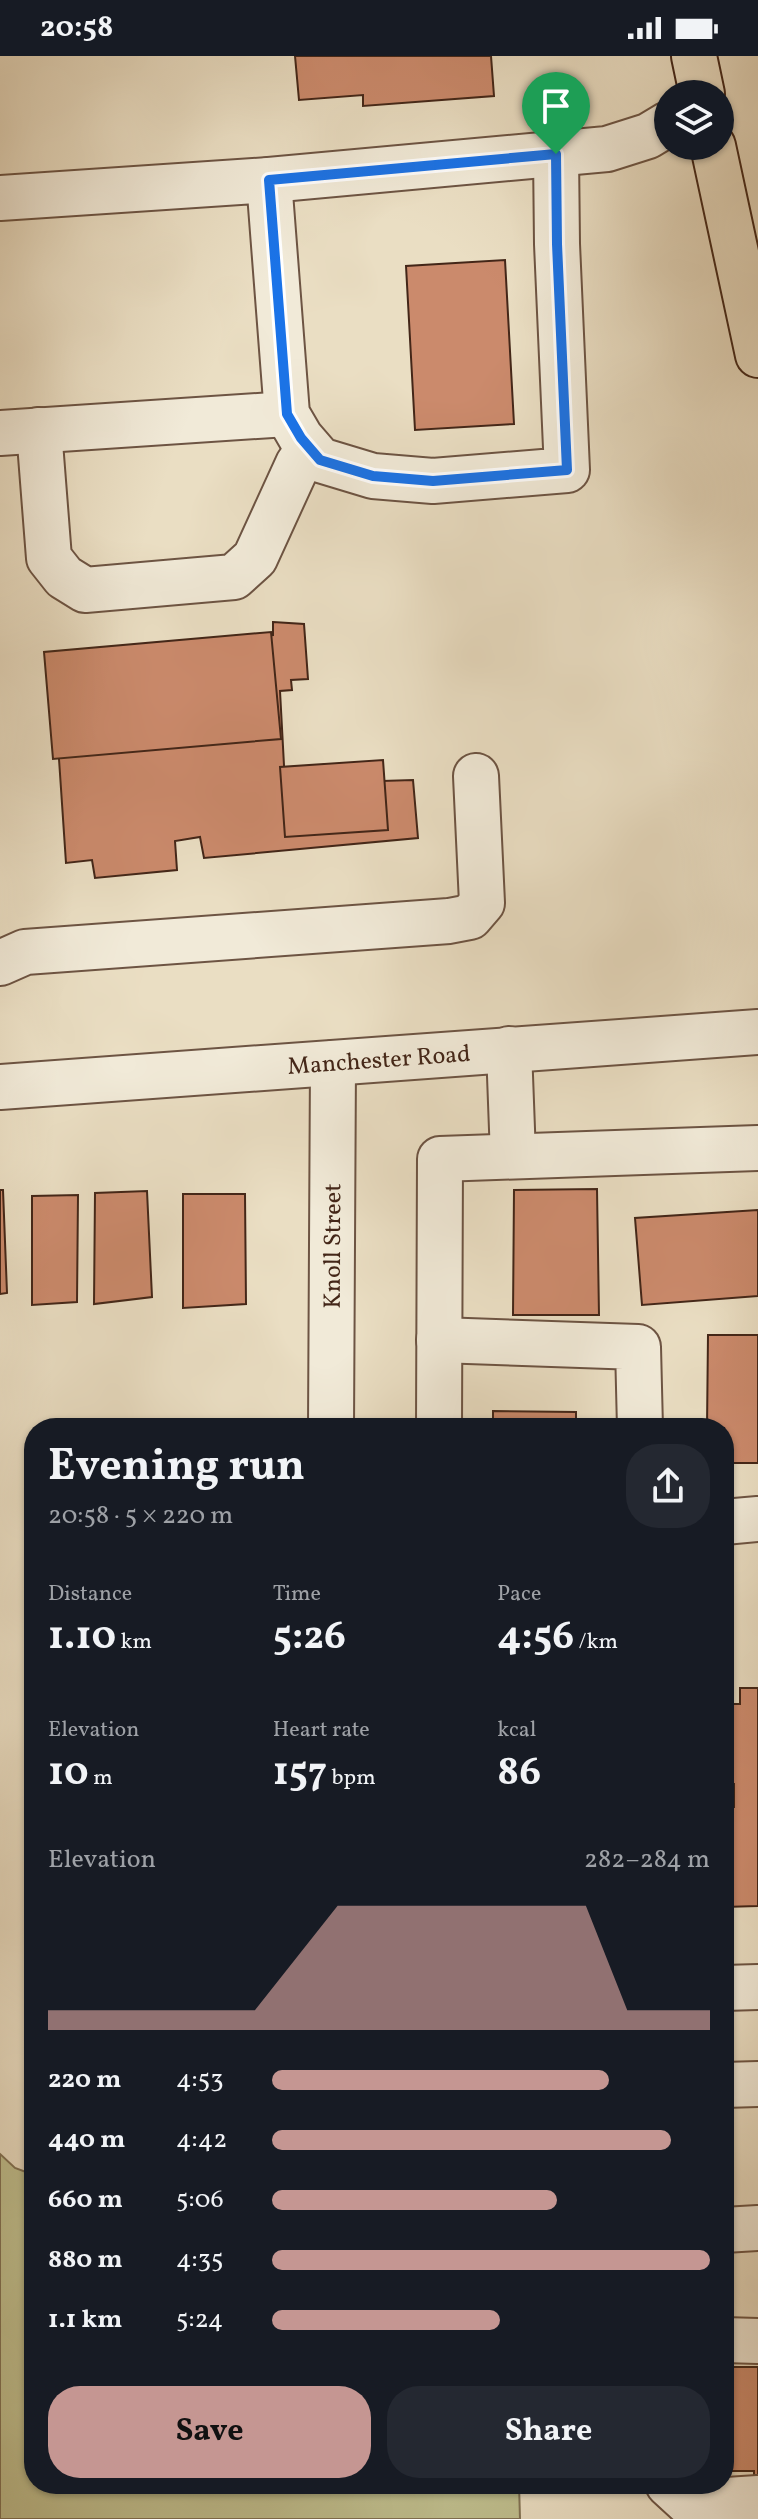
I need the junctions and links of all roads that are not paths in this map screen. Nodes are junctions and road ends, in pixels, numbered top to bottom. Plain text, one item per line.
1 (694, 56) edge
2 (699, 80) edge
3 (654, 132) edge
4 (556, 154) junction
5 (716, 160) edge
6 (269, 180) junction
7 (0, 198) edge
8 (758, 355) edge
9 (298, 431) junction
10 (20, 432) edge
11 (476, 776) dead end
12 (0, 963) edge
13 (758, 1032) edge
14 (509, 1049) junction
15 (333, 1063) junction
16 (0, 1087) edge
17 (758, 1148) edge
18 (513, 1156) junction
19 (439, 1340) junction
20 (331, 1418) edge
21 (439, 1418) edge
22 (640, 1418) edge
23 (758, 1519) edge
24 (734, 1521) edge
25 (758, 1987) edge
26 (734, 1988) edge
27 (758, 2084) edge
28 (734, 2085) edge
29 (758, 2228) edge
30 (734, 2229) edge
31 (734, 2340) edge
32 (758, 2341) edge
33 (679, 2494) edge
34 (758, 2498) edge
35 (707, 2519) edge

1 - 2 main road
3 - 4 street
4 - 6 street
4 - 9 street
5 - 8 main road
6 - 7 street
6 - 9 street
9 - 10 street
9 - 10 street
11 - 12 street
13 - 14 street, Manchester Road
14 - 15 street, Manchester Road
14 - 18 street
15 - 16 street, Manchester Road
15 - 20 street, Knoll Street
17 - 18 street
18 - 19 street
19 - 21 street
19 - 22 street
23 - 24 street
25 - 26 street
27 - 28 street
29 - 30 street
31 - 32 street
33 - 35 street
34 - 35 street

